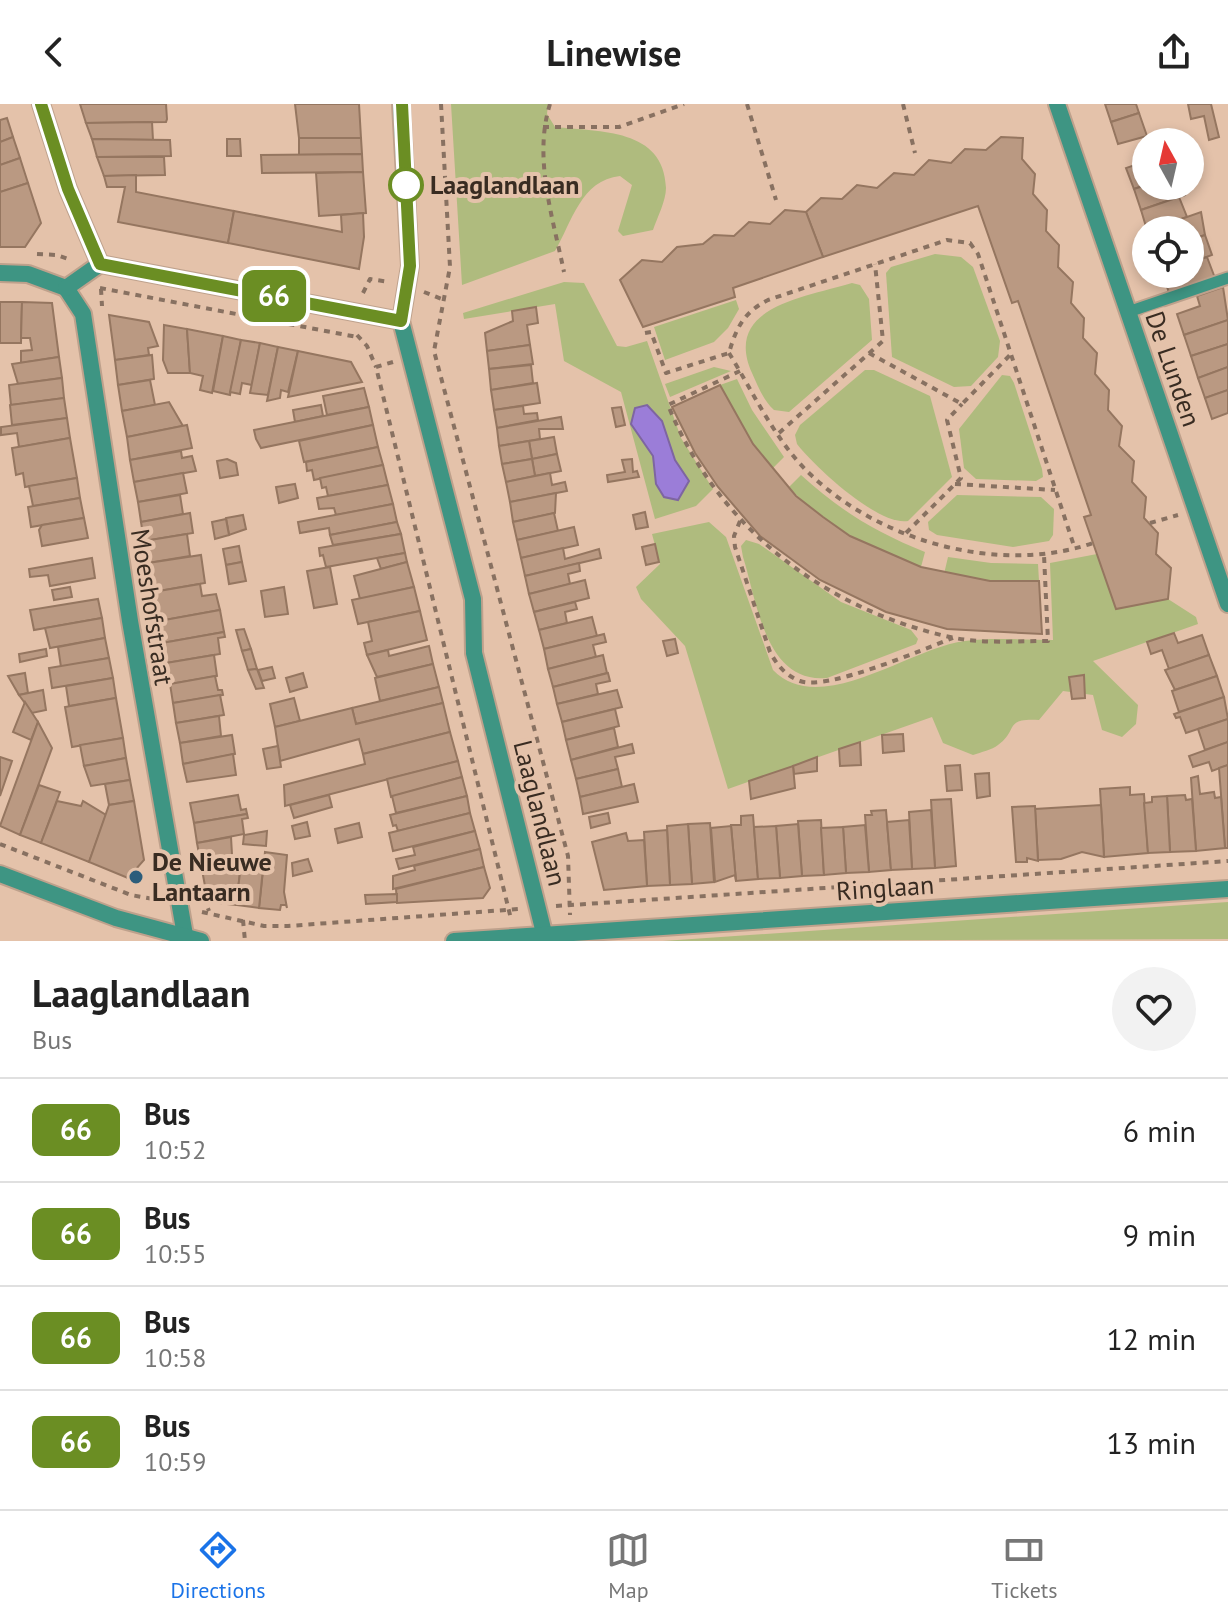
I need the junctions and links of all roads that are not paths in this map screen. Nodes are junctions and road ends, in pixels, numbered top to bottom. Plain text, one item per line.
1 (41, 104) edge
2 (401, 104) edge
3 (1057, 104) edge
4 (100, 264) junction
5 (0, 273) edge
6 (1228, 278) edge
7 (66, 288) junction
8 (1128, 312) junction
9 (401, 321) junction
10 (1228, 604) edge
11 (0, 874) edge
12 (1228, 889) edge
13 (545, 938) edge
14 (190, 940) edge
15 (454, 941) edge

1 - 4 street
2 - 9 street
3 - 8 street, De Lunden
4 - 7 street
4 - 9 street
5 - 7 street
6 - 8 lane
7 - 14 street, Moeshofstraat
8 - 10 street, De Lunden
9 - 13 street, Laaglandlaan
11 - 14 street
12 - 13 street, Ringlaan
13 - 15 street, Ringlaan

